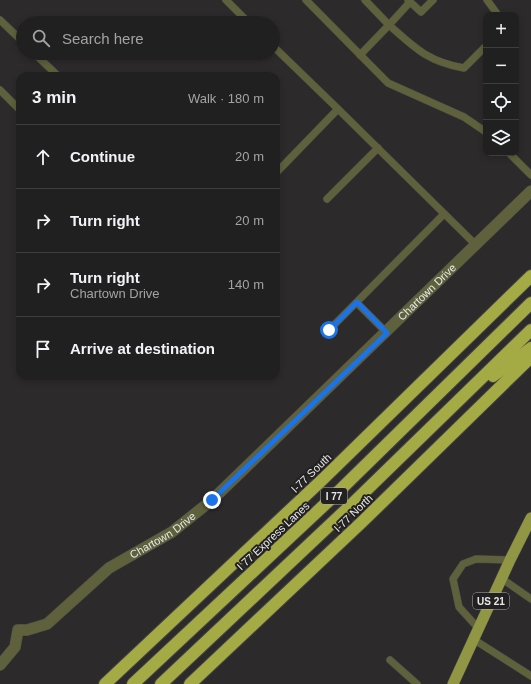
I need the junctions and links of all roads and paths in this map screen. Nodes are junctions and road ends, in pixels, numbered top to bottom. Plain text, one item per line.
1 (226, 0) edge
2 (306, 0) edge
3 (365, 0) edge
4 (433, 0) edge
5 (487, 0) edge
6 (409, 1) edge
7 (496, 12) edge
8 (242, 16) edge
9 (0, 20) edge
10 (390, 25) junction
11 (16, 35) edge
12 (484, 48) edge
13 (280, 53) edge
14 (360, 55) junction
15 (41, 60) edge
16 (54, 72) edge
17 (0, 90) edge
18 (16, 106) edge
19 (338, 109) junction
20 (483, 130) edge
21 (378, 148) junction
22 (512, 156) edge
23 (280, 169) edge
24 (531, 175) edge
25 (531, 191) edge
26 (327, 199) dead end
27 (444, 214) junction
28 (477, 246) junction
29 (531, 276) edge
30 (357, 302) junction
31 (531, 304) edge
32 (329, 330) dead end
33 (531, 330) edge
34 (387, 333) junction
35 (531, 348) edge
36 (531, 357) edge
37 (453, 406) junction
38 (531, 518) edge
39 (510, 560) junction
40 (501, 578) junction
41 (531, 599) edge
42 (478, 628) junction
43 (473, 639) junction
44 (390, 660) dead end
45 (128, 663) junction
46 (0, 665) edge
47 (531, 676) edge
48 (104, 684) edge
49 (110, 684) edge
50 (133, 684) edge
51 (161, 684) edge
52 (190, 684) edge
53 (417, 684) edge
54 (453, 684) edge

1 - 8 lane
2 - 14 lane
3 - 10 lane
4 - 6 lane
5 - 7 lane
6 - 10 lane
9 - 11 lane
10 - 12 lane
10 - 14 lane
13 - 19 lane
14 - 20 lane
15 - 16 lane
17 - 18 lane
19 - 21 lane
19 - 23 lane
21 - 26 lane
21 - 27 lane
22 - 24 lane
25 - 28 street, Chartown Drive
27 - 28 lane
27 - 30 lane
28 - 34 street, Chartown Drive
29 - 45 highway, I-77 South / I 77
30 - 32 lane
30 - 34 lane
31 - 50 highway, I 77 Express Lanes / I 77
33 - 37 highway, I 77
34 - 46 street, Chartown Drive
35 - 37 highway
36 - 52 highway, I-77 North
37 - 51 highway, I 77
38 - 39 main road, US 21
39 - 40 main road, US 21
39 - 42 lane
40 - 41 lane
40 - 42 main road, US 21
42 - 43 main road, US 21
43 - 47 lane
43 - 54 main road, US 21
44 - 53 lane
45 - 48 highway, I-77 South / I 77
45 - 49 highway

